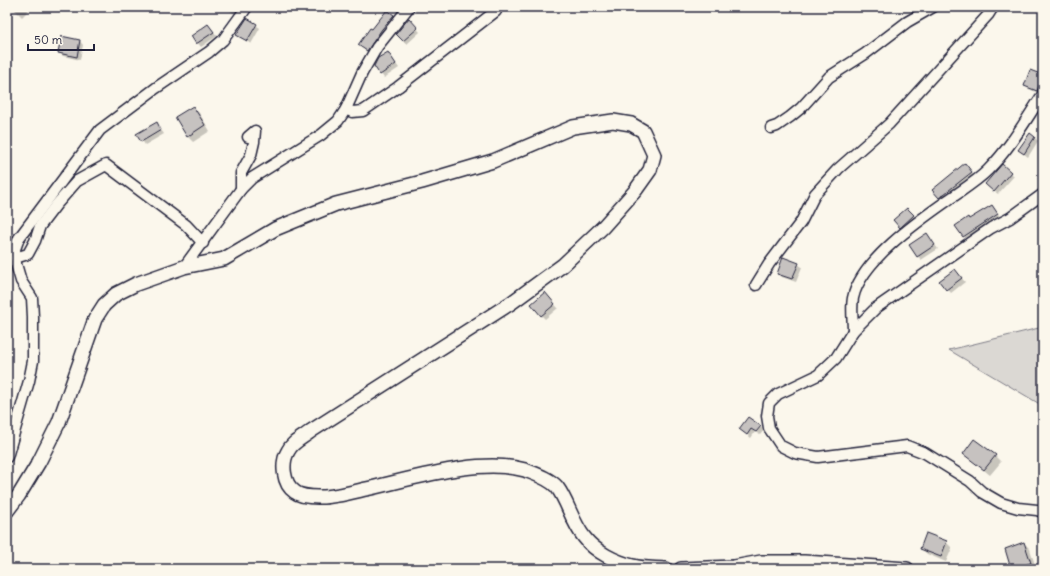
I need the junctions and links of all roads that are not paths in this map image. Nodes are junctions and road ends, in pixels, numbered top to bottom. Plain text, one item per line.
1 (247, 7) edge
2 (409, 7) edge
3 (933, 7) edge
4 (993, 7) edge
5 (496, 11) dead end
6 (1043, 94) edge
7 (346, 109) junction
8 (771, 128) dead end
9 (248, 136) dead end
10 (242, 189) junction
11 (1043, 194) edge
12 (203, 243) junction
13 (15, 258) junction
14 (184, 267) junction
15 (756, 285) dead end
16 (853, 331) junction
17 (7, 457) edge
18 (7, 511) edge
19 (1043, 512) edge
20 (666, 569) edge
21 (681, 569) edge
22 (907, 569) edge

1 - 13 street
2 - 7 street
3 - 8 street
4 - 15 street
5 - 7 street
6 - 16 street
7 - 10 street
9 - 10 street
10 - 12 street
11 - 16 street
12 - 13 street
12 - 14 street
13 - 17 street
14 - 18 street
14 - 20 street
16 - 19 street
21 - 22 street

